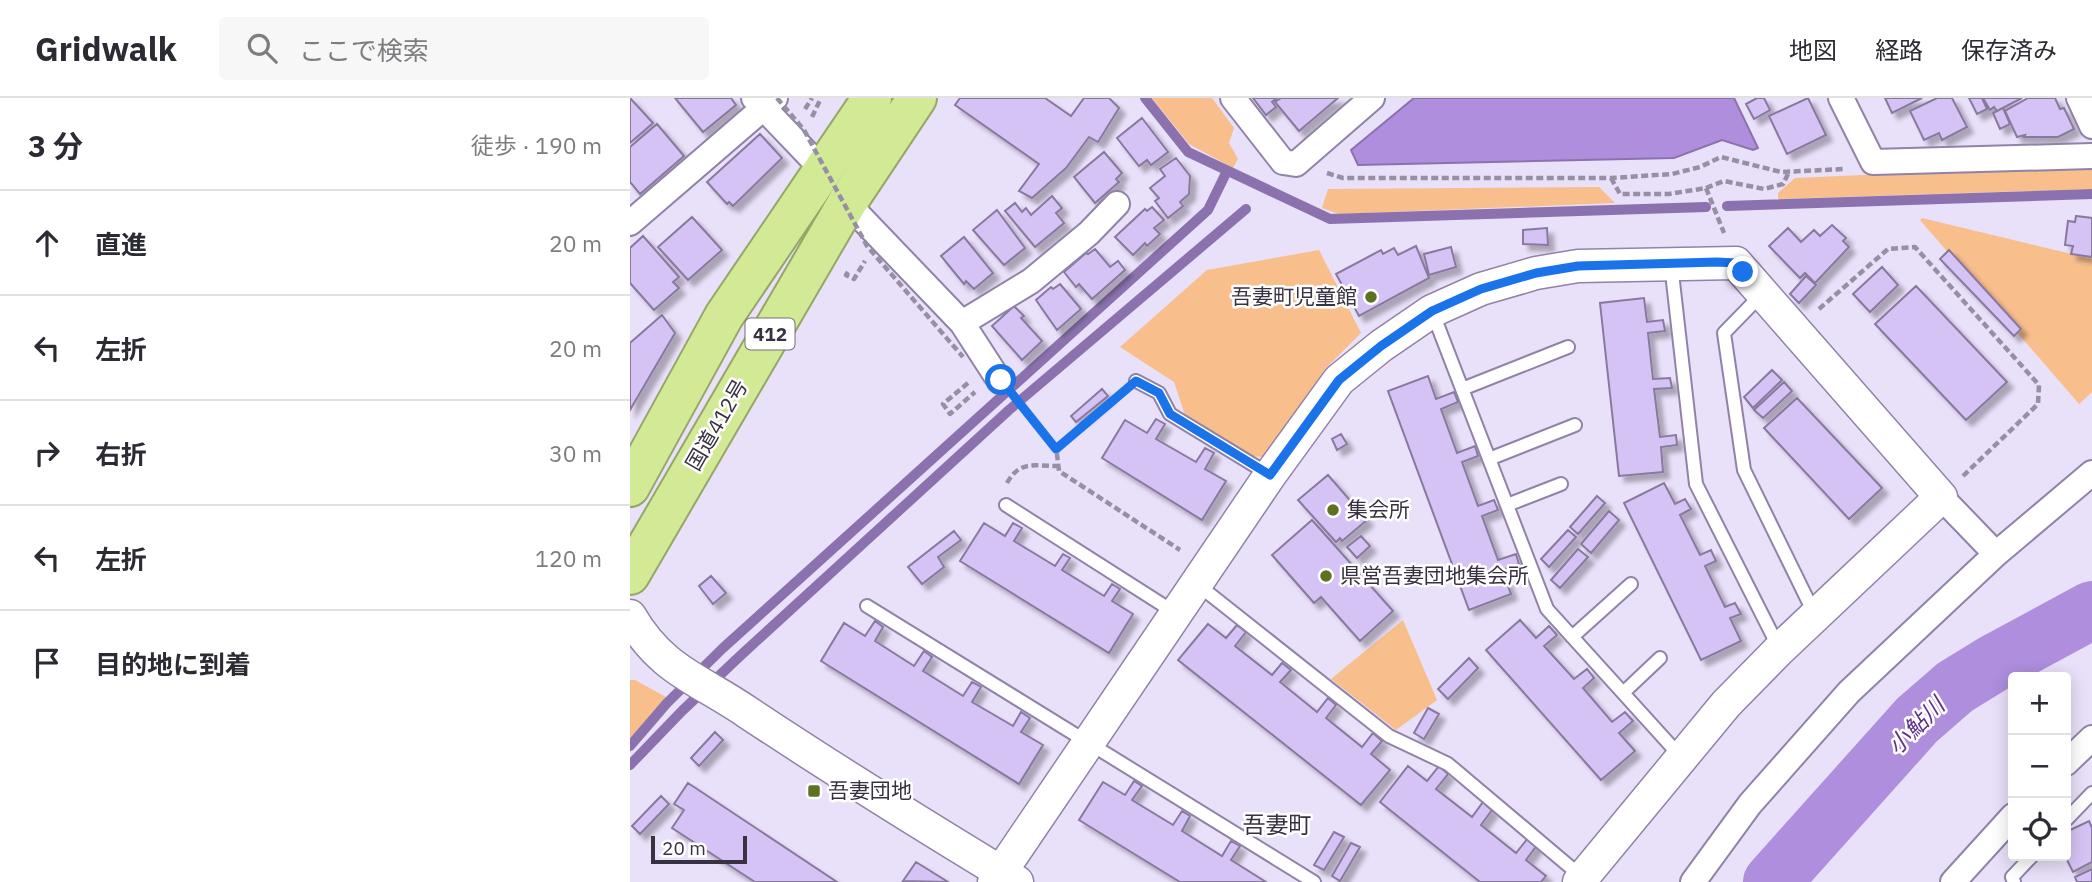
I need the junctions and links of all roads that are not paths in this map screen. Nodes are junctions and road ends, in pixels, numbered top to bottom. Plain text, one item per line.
1 (872, 98) edge
2 (917, 98) edge
3 (1233, 98) edge
4 (1372, 98) edge
5 (1842, 98) edge
6 (2078, 98) edge
7 (767, 101) edge
8 (2092, 126) edge
9 (2092, 156) edge
10 (822, 169) junction
11 (847, 203) junction
12 (1117, 204) dead end
13 (630, 222) edge
14 (1671, 264) junction
15 (1761, 295) junction
16 (1432, 311) junction
17 (962, 323) junction
18 (1568, 347) dead end
19 (998, 377) road end
20 (1136, 381) road end
21 (1462, 389) junction
22 (1576, 425) dead end
23 (1489, 459) junction
24 (2092, 473) edge
25 (1270, 475) junction
26 (1561, 484) dead end
27 (630, 487) edge
28 (1941, 497) junction
29 (1006, 505) road end
30 (1507, 505) junction
31 (1996, 554) junction
32 (630, 575) edge
33 (1203, 576) junction
34 (1631, 584) dead end
35 (867, 606) dead end
36 (1177, 614) junction
37 (630, 616) edge
38 (1815, 616) junction
39 (1572, 637) junction
40 (1780, 649) junction
41 (1660, 658) dead end
42 (1623, 693) junction
43 (2092, 738) edge
44 (1089, 743) junction
45 (1681, 757) junction
46 (2071, 758) edge
47 (2092, 793) edge
48 (2071, 815) edge
49 (2008, 822) edge
50 (2027, 861) edge
51 (1004, 879) edge
52 (1581, 880) edge
53 (1314, 882) edge
54 (1693, 882) edge
55 (1953, 882) edge
56 (2014, 882) edge

1 - 10 highway, 412
2 - 11 highway, 国道412号 / 412
3 - 4 street
5 - 9 street
6 - 8 street
7 - 10 street
7 - 13 street
10 - 27 highway, 412
11 - 17 street
11 - 32 highway, 国道412号 / 412
12 - 17 street
14 - 15 street
14 - 16 street
14 - 40 lane
15 - 28 street
15 - 38 lane
16 - 21 lane
16 - 25 street
17 - 19 street
18 - 21 lane
20 - 25 lane
21 - 23 lane
22 - 23 lane
23 - 30 lane
24 - 31 street
25 - 33 street
26 - 30 lane
28 - 31 street
28 - 38 street
29 - 36 lane
30 - 39 lane
31 - 54 street
33 - 36 street
33 - 52 lane
34 - 39 lane
35 - 44 lane
36 - 44 street
37 - 51 street
38 - 40 street
39 - 42 lane
40 - 45 street
41 - 42 lane
42 - 45 lane
43 - 46 street
44 - 51 street
44 - 53 lane
45 - 52 street
47 - 48 lane
49 - 55 street
50 - 56 lane

